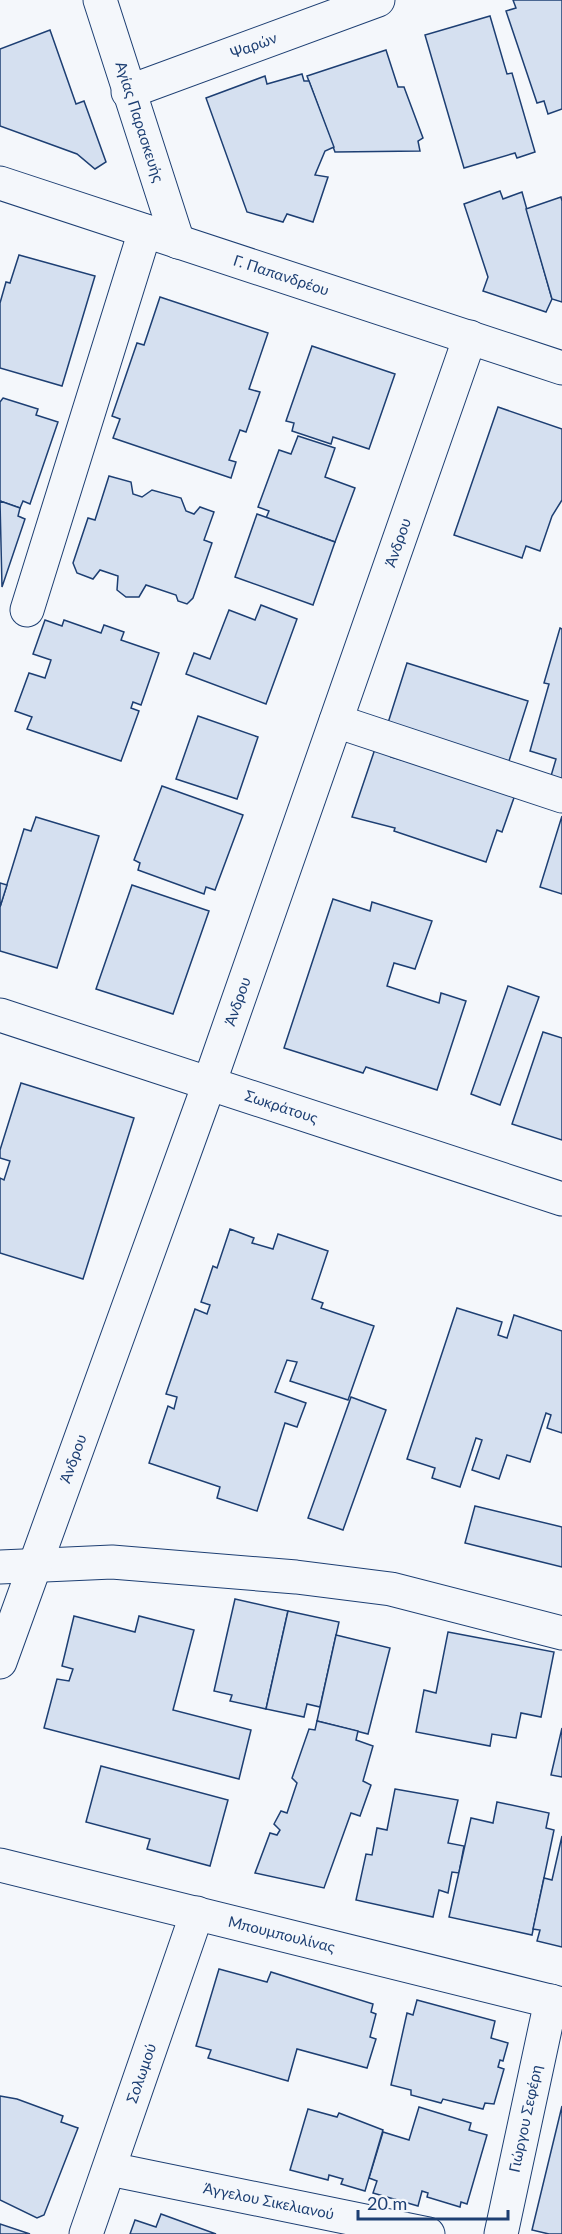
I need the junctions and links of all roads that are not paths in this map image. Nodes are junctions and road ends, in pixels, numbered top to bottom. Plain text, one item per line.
1 (100, 0) edge
2 (378, 0) edge
3 (128, 92) junction
4 (0, 183) edge
5 (145, 231) junction
6 (178, 242) junction
7 (470, 337) junction
8 (562, 368) edge
9 (27, 610) dead end
10 (336, 721) junction
11 (562, 796) edge
12 (0, 1015) edge
13 (209, 1084) junction
14 (562, 1200) edge
15 (35, 1566) junction
16 (0, 1567) edge
17 (562, 1633) edge
18 (0, 1662) edge
19 (0, 1865) edge
20 (197, 1913) junction
21 (557, 2002) edge
22 (110, 2169) junction
23 (86, 2234) edge
24 (428, 2234) edge
25 (501, 2234) edge

1 - 3 street, Αγίας Παρασκευής
2 - 3 street, Ψαρών
3 - 6 street, Αγίας Παρασκευής
4 - 5 street, Γ. Παπανδρέου
5 - 6 street, Γ. Παπανδρέου
5 - 9 street
6 - 7 street, Γ. Παπανδρέου
7 - 8 street, Γ. Παπανδρέου
7 - 10 street, Άνδρου
10 - 11 street
10 - 13 street, Άνδρου
12 - 13 street, Σωκράτους
13 - 14 street, Σωκράτους
13 - 15 street, Άνδρου
15 - 16 street
15 - 17 street
15 - 18 street, Άνδρου
19 - 20 street, Μπουμπουλίνας
20 - 21 street, Μπουμπουλίνας
20 - 22 street, Σολωμού
21 - 25 street, Γιώργου Σεφέρη
22 - 23 street, Σολωμού
22 - 24 street, Άγγελου Σικελιανού

